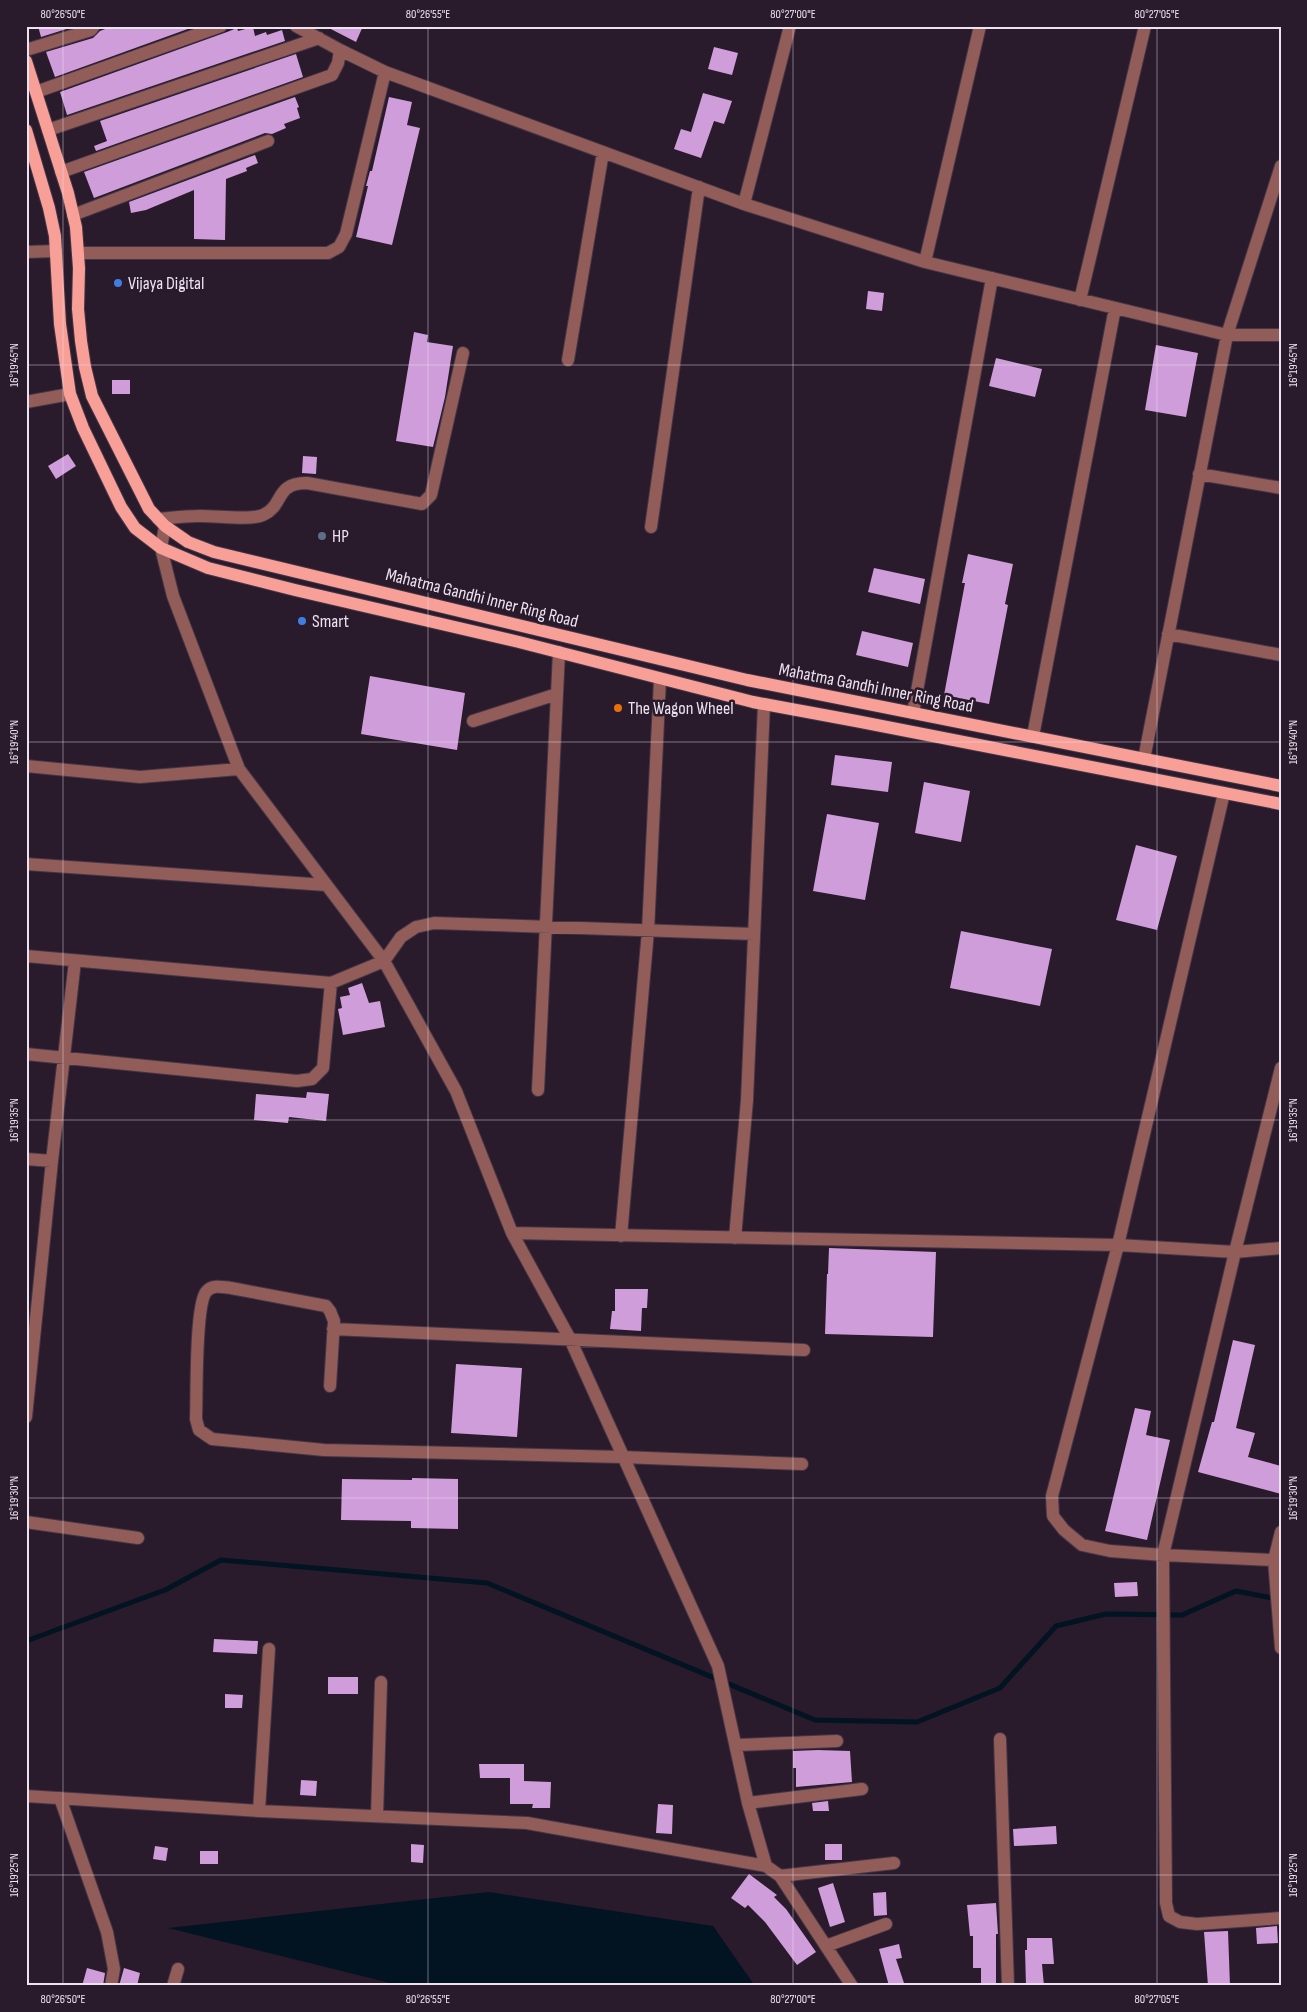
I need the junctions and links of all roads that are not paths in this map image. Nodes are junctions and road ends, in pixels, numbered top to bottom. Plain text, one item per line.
1 (94, 26) edge
2 (221, 26) edge
3 (296, 26) edge
4 (790, 26) edge
5 (980, 26) edge
6 (1145, 26) edge
7 (314, 32) edge
8 (26, 50) edge
9 (340, 50) junction
10 (26, 61) edge
11 (385, 72) junction
12 (36, 92) junction
13 (26, 130) edge
14 (48, 130) junction
15 (268, 141) dead end
16 (602, 152) junction
17 (1281, 166) edge
18 (61, 172) junction
19 (699, 187) junction
20 (744, 204) junction
21 (73, 215) junction
22 (56, 250) junction
23 (26, 252) edge
24 (78, 253) junction
25 (925, 262) junction
26 (992, 278) junction
27 (1080, 300) junction
28 (1115, 308) junction
29 (1227, 335) junction
30 (1281, 335) edge
31 (463, 353) dead end
32 (568, 360) dead end
33 (70, 394) junction
34 (26, 402) edge
35 (1200, 474) junction
36 (1281, 488) edge
37 (161, 523) junction
38 (651, 527) dead end
39 (161, 548) junction
40 (1168, 634) junction
41 (559, 652) junction
42 (1281, 655) edge
43 (660, 678) junction
44 (557, 694) junction
45 (764, 704) junction
46 (913, 712) junction
47 (473, 721) dead end
48 (1033, 736) junction
49 (1144, 758) junction
50 (26, 766) edge
51 (239, 769) junction
52 (1281, 786) edge
53 (1224, 793) junction
54 (1281, 804) edge
55 (26, 864) edge
56 (326, 885) junction
57 (545, 927) junction
58 (648, 931) junction
59 (754, 934) junction
60 (26, 956) edge
61 (75, 961) junction
62 (384, 961) junction
63 (331, 983) junction
64 (26, 1054) edge
65 (64, 1058) junction
66 (1281, 1068) edge
67 (538, 1090) dead end
68 (26, 1159) edge
69 (52, 1161) junction
70 (512, 1233) junction
71 (622, 1236) junction
72 (735, 1238) junction
73 (1118, 1245) junction
74 (1281, 1248) edge
75 (1235, 1252) junction
76 (333, 1329) junction
77 (570, 1339) junction
78 (804, 1350) dead end
79 (330, 1386) dead end
80 (26, 1417) edge
81 (622, 1457) junction
82 (802, 1464) dead end
83 (26, 1522) edge
84 (1281, 1532) edge
85 (138, 1538) dead end
86 (1163, 1555) junction
87 (1274, 1560) junction
88 (1281, 1648) edge
89 (269, 1649) dead end
90 (381, 1682) dead end
91 (1000, 1739) dead end
92 (837, 1740) dead end
93 (737, 1745) junction
94 (862, 1789) dead end
95 (26, 1796) edge
96 (60, 1798) junction
97 (748, 1803) junction
98 (258, 1811) junction
99 (377, 1816) junction
100 (894, 1863) dead end
101 (766, 1866) junction
102 (780, 1876) junction
103 (1281, 1918) edge
104 (886, 1924) dead end
105 (826, 1946) junction
106 (178, 1969) dead end
107 (110, 1986) edge
108 (173, 1986) edge
109 (852, 1986) edge
110 (1008, 1986) edge

1 - 8 street
2 - 12 street
3 - 7 street
4 - 20 street
5 - 25 street
6 - 27 street
7 - 9 street
7 - 14 street
9 - 11 street
9 - 18 street
10 - 12 main road, Mahatma Gandhi Inner Ring Road
11 - 16 street
11 - 24 street
12 - 14 main road, Mahatma Gandhi Inner Ring Road
13 - 22 main road, Mahatma Gandhi Inner Ring Road
14 - 18 main road, Mahatma Gandhi Inner Ring Road
15 - 21 street
16 - 19 street
16 - 32 street
17 - 29 street
18 - 21 main road, Mahatma Gandhi Inner Ring Road
19 - 20 street
19 - 38 street
20 - 25 street
21 - 24 main road, Mahatma Gandhi Inner Ring Road
22 - 23 street
22 - 33 main road, Mahatma Gandhi Inner Ring Road
24 - 37 main road, Mahatma Gandhi Inner Ring Road
25 - 26 street
26 - 27 street
26 - 46 street
27 - 28 street
28 - 29 street
28 - 48 street
29 - 30 street
29 - 35 street
31 - 37 street
33 - 34 street
33 - 39 main road, Mahatma Gandhi Inner Ring Road
35 - 36 street
35 - 40 street
37 - 39 street
37 - 46 main road, Mahatma Gandhi Inner Ring Road
39 - 41 main road, Mahatma Gandhi Inner Ring Road
39 - 51 street
40 - 42 street
40 - 49 street
41 - 43 main road, Mahatma Gandhi Inner Ring Road
41 - 44 street
43 - 45 main road, Mahatma Gandhi Inner Ring Road
43 - 58 street
44 - 47 street
44 - 57 street
45 - 53 main road, Mahatma Gandhi Inner Ring Road
45 - 59 street
46 - 48 main road, Mahatma Gandhi Inner Ring Road
48 - 49 main road, Mahatma Gandhi Inner Ring Road
49 - 52 main road, Mahatma Gandhi Inner Ring Road
50 - 51 street
51 - 56 street
53 - 54 main road, Mahatma Gandhi Inner Ring Road
53 - 73 street
55 - 56 street
56 - 62 street
57 - 58 street
57 - 62 street
57 - 67 street
58 - 59 street
58 - 71 street
59 - 72 street
60 - 61 street
61 - 63 street
61 - 65 street
62 - 63 street
62 - 70 street
63 - 65 street
64 - 65 street
65 - 69 street
66 - 75 street
68 - 69 street
69 - 80 street
70 - 71 street
70 - 77 street
71 - 72 street
72 - 73 street
73 - 75 street
73 - 86 street
74 - 75 street
75 - 86 street
76 - 77 street
76 - 79 street
76 - 81 street
77 - 78 street
77 - 81 street
81 - 82 street
81 - 93 street
83 - 85 street
84 - 87 street
86 - 87 street
86 - 103 street
87 - 88 street
89 - 98 street
90 - 99 street
91 - 110 street
92 - 93 street
93 - 97 street
94 - 97 street
95 - 96 street
96 - 98 street
96 - 107 street
97 - 101 street
98 - 99 street
99 - 101 street
100 - 102 street
101 - 102 street
102 - 105 street
104 - 105 street
105 - 109 street
106 - 108 street

